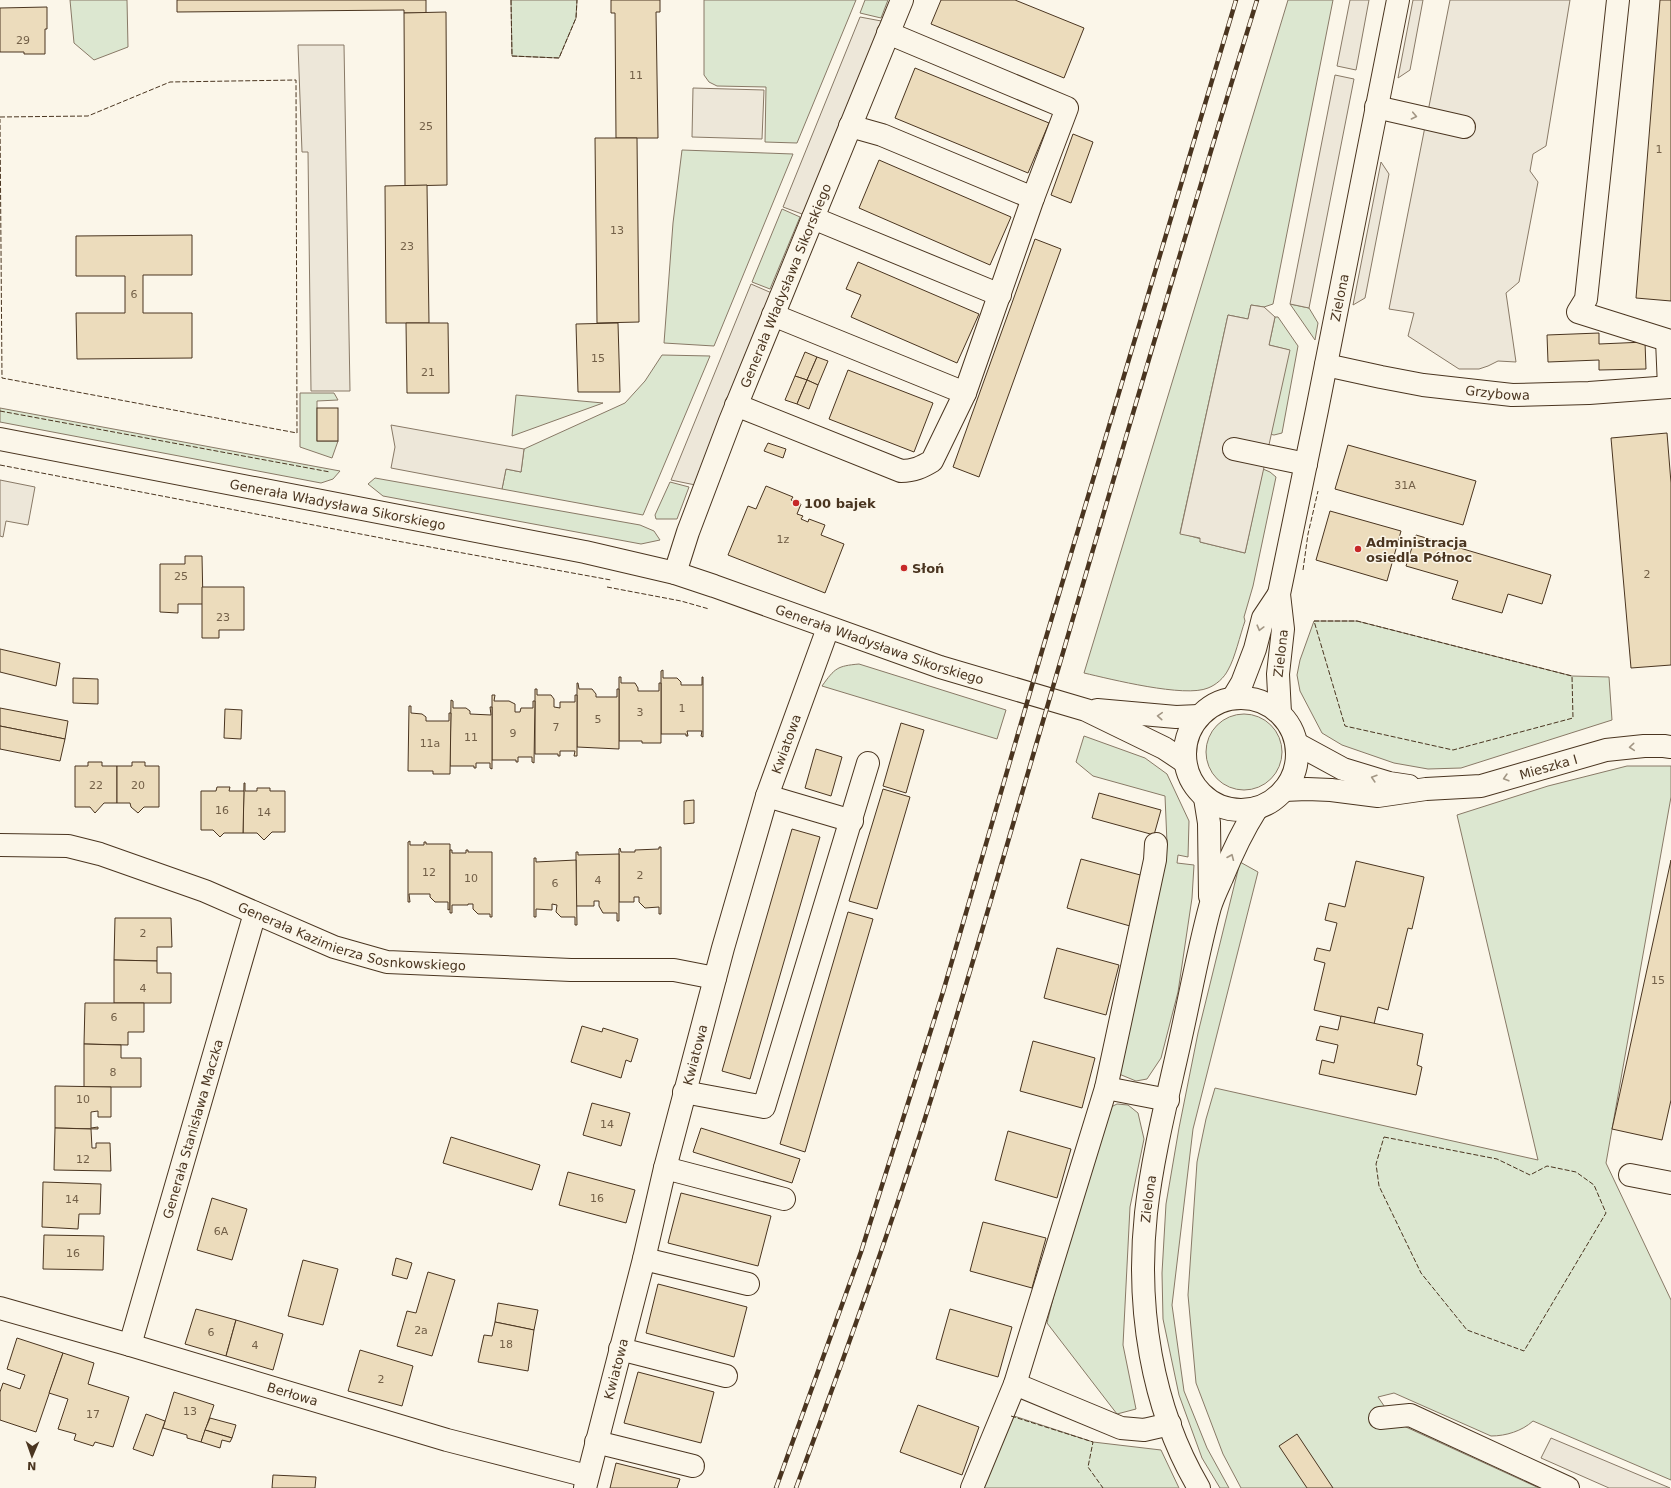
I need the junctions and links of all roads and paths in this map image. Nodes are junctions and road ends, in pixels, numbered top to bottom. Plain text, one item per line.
1 (902, 0) edge
2 (1398, 0) edge
3 (1618, 0) edge
4 (888, 32) junction
5 (1376, 107) junction
6 (850, 126) junction
7 (1464, 127) dead end
8 (1033, 198) junction
9 (813, 218) junction
10 (1000, 296) junction
11 (773, 315) junction
12 (1669, 341) edge
13 (1326, 365) junction
14 (1670, 387) edge
15 (965, 393) junction
16 (736, 405) junction
17 (0, 439) edge
18 (1234, 449) dead end
19 (1306, 464) junction
20 (675, 573) junction
21 (1279, 594) junction
22 (828, 628) junction
23 (1234, 698) junction
24 (1086, 710) junction
25 (1280, 713) junction
26 (1199, 716) junction
27 (1297, 744) junction
28 (1671, 747) edge
29 (1185, 762) junction
30 (868, 763) dead end
31 (1426, 789) junction
32 (1284, 790) junction
33 (767, 796) junction
34 (1205, 798) junction
35 (1257, 808) junction
36 (852, 821) junction
37 (1156, 844) dead end
38 (0, 845) edge
39 (1210, 906) junction
40 (255, 913) junction
41 (715, 978) junction
42 (1106, 1088) junction
43 (684, 1092) junction
44 (1168, 1100) junction
45 (665, 1168) junction
46 (1630, 1175) dead end
47 (1671, 1183) edge
48 (784, 1199) dead end
49 (644, 1259) junction
50 (748, 1284) dead end
51 (0, 1308) edge
52 (130, 1345) junction
53 (620, 1349) junction
54 (726, 1376) dead end
55 (1015, 1384) junction
56 (1380, 1418) dead end
57 (1170, 1424) junction
58 (596, 1442) junction
59 (693, 1466) dead end
60 (586, 1482) edge
61 (972, 1488) edge
62 (1199, 1488) edge
63 (1568, 1488) edge

1 - 4 street, Generała Władysława Sikorskiego
2 - 5 street, Zielona
3 - 12 street
4 - 6 street, Generała Władysława Sikorskiego
4 - 8 street
5 -> 7 street
5 - 13 street, Zielona
6 - 8 street
6 - 9 street, Generała Władysława Sikorskiego
8 - 10 street
9 - 10 street
9 - 11 street, Generała Władysława Sikorskiego
10 - 15 street
11 - 15 street
11 - 16 street, Generała Władysława Sikorskiego
12 - 14 street
13 - 14 street, Grzybowa
13 - 19 street, Zielona
15 - 16 street
16 - 20 street, Generała Władysława Sikorskiego
17 - 20 street, Generała Władysława Sikorskiego
18 - 19 street
19 - 21 street, Zielona
20 - 22 street, Generała Władysława Sikorskiego
21 -> 23 street, Zielona
21 - 25 street, Zielona
22 - 24 street, Generała Władysława Sikorskiego
22 - 33 street, Kwiatowa
23 - 25 street
23 - 26 street
26 -> 24 street, Generała Władysława Sikorskiego
24 - 29 street, Generała Władysława Sikorskiego
25 - 27 street
26 - 29 street
31 -> 27 street, Mieszka I
27 - 32 street
28 -> 31 street, Mieszka I
29 - 34 street
30 - 36 street
31 - 32 street, Mieszka I
32 - 35 street
33 - 36 street
33 - 41 street, Kwiatowa
34 - 35 street
34 - 39 street, Zielona
39 -> 35 street, Zielona
36 - 43 street
37 - 42 street
38 - 40 street, Generała Kazimierza Sosnkowskiego
39 - 44 street, Zielona
40 - 41 street, Generała Kazimierza Sosnkowskiego
40 - 52 street, Generała Stanisława Maczka
41 - 43 street, Kwiatowa
42 - 44 street
42 - 55 street
43 - 45 street, Kwiatowa
44 - 57 street, Zielona
45 - 48 street
45 - 49 street, Kwiatowa
46 - 47 street
49 - 50 street
49 - 53 street, Kwiatowa
51 - 52 street, Berłowa
52 - 60 street, Berłowa
53 - 54 street
53 - 58 street, Kwiatowa
55 - 57 street
55 - 61 street
56 - 63 street
57 - 62 street, Zielona
58 - 59 street
58 - 60 street, Kwiatowa

